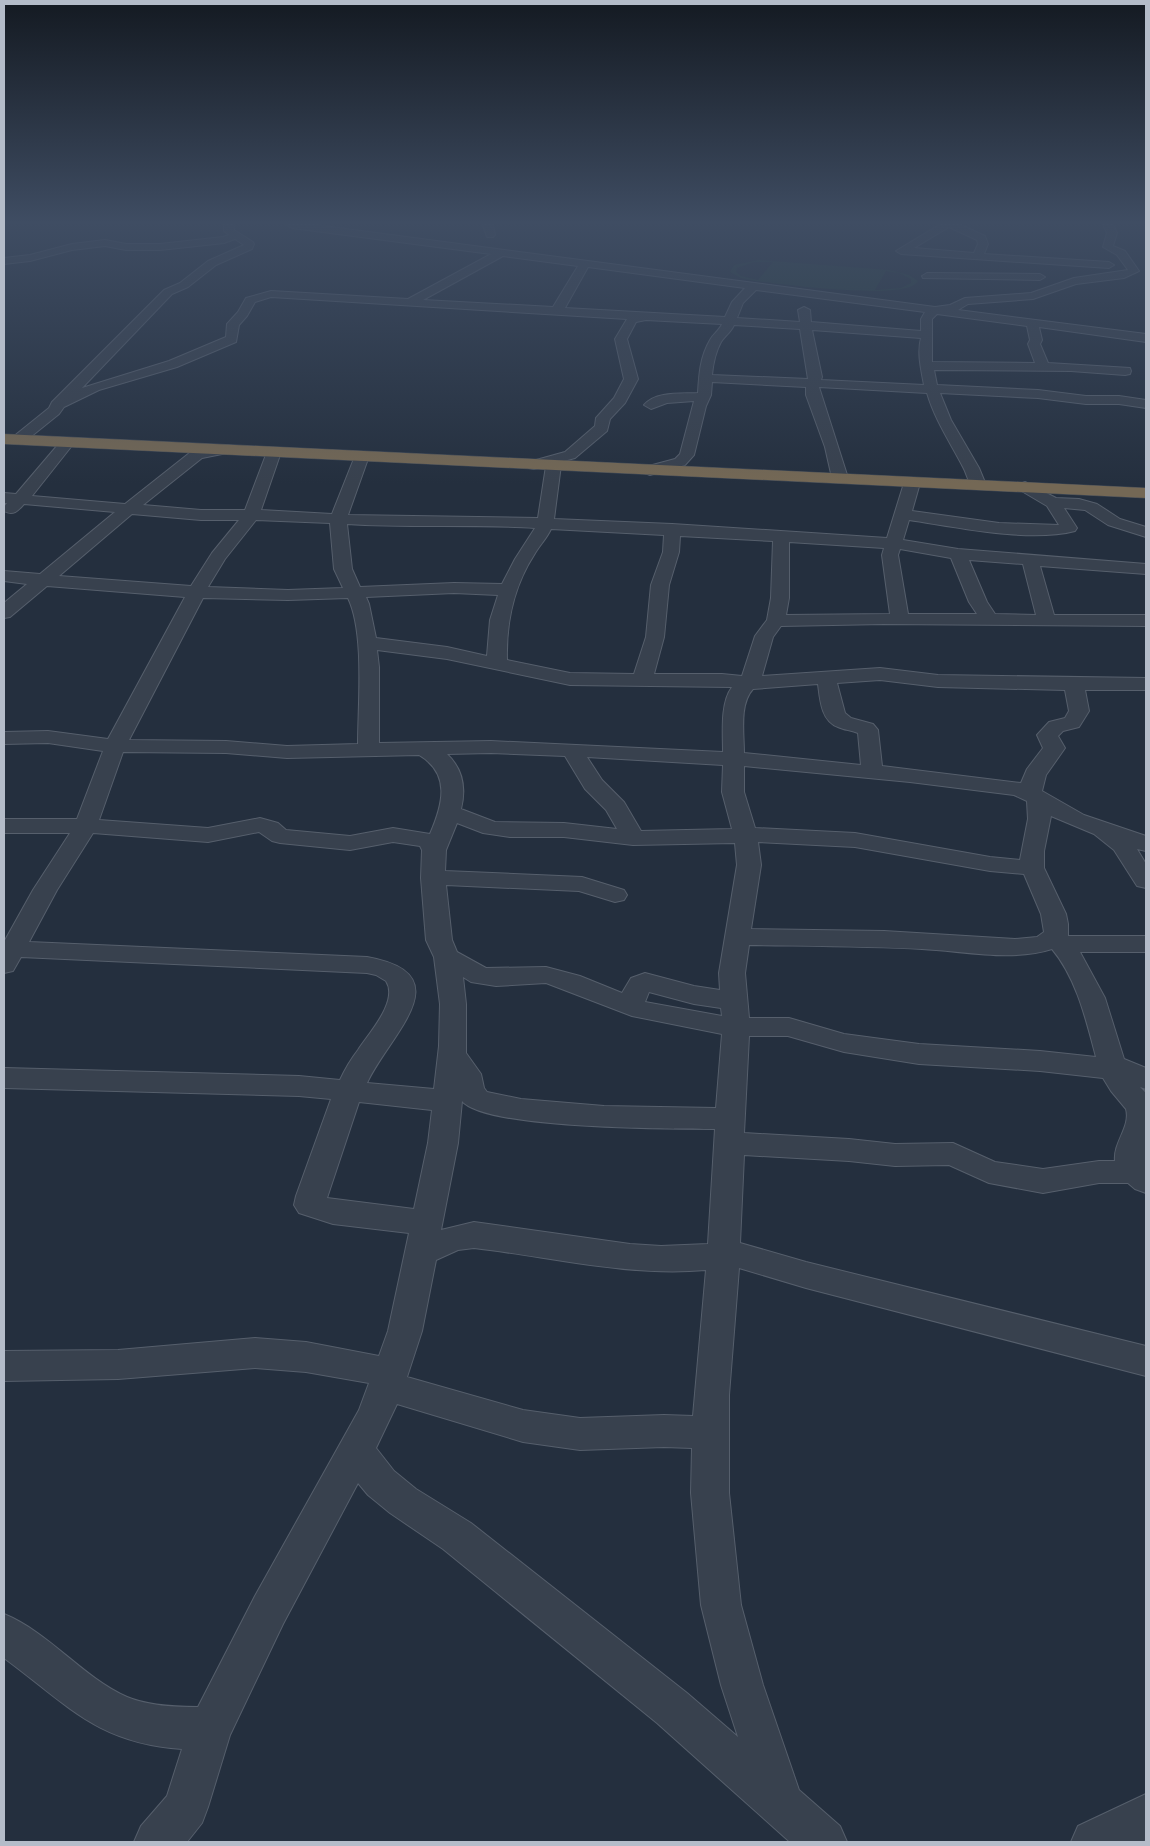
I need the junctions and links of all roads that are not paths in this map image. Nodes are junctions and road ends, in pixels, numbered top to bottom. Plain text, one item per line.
1 (148, 311) edge
2 (245, 311) edge
3 (560, 311) edge
4 (733, 311) edge
5 (804, 311) edge
6 (933, 311) edge
7 (944, 311) edge
8 (643, 317) junction
9 (728, 322) junction
10 (1032, 323) junction
11 (807, 327) junction
12 (1121, 334) junction
13 (927, 335) junction
14 (1146, 338) edge
15 (927, 366) junction
16 (1043, 366) junction
17 (1125, 371) junction
18 (704, 378) junction
19 (812, 385) junction
20 (933, 389) junction
21 (1141, 390) edge
22 (702, 397) junction
23 (1146, 404) edge
24 (57, 405) junction
25 (651, 405) dead end
26 (11, 439) edge
27 (67, 443) junction
28 (227, 449) junction
29 (274, 452) junction
30 (362, 456) junction
31 (534, 465) junction
32 (554, 466) junction
33 (650, 470) junction
34 (840, 478) junction
35 (912, 483) junction
36 (978, 485) junction
37 (1025, 487) junction
38 (1146, 493) edge
39 (4, 498) edge
40 (20, 500) junction
41 (1053, 503) junction
42 (128, 509) junction
43 (902, 514) junction
44 (4, 515) edge
45 (251, 515) junction
46 (338, 519) junction
47 (545, 524) junction
48 (672, 529) junction
49 (1146, 532) edge
50 (781, 536) junction
51 (892, 543) junction
52 (958, 554) junction
53 (1032, 559) junction
54 (1146, 569) edge
55 (4, 576) edge
56 (43, 580) junction
57 (509, 590) junction
58 (197, 592) junction
59 (354, 592) junction
60 (4, 613) edge
61 (900, 620) junction
62 (990, 620) junction
63 (1047, 620) junction
64 (776, 621) junction
65 (1146, 622) edge
66 (367, 643) junction
67 (497, 662) junction
68 (826, 678) junction
69 (642, 681) junction
70 (747, 683) junction
71 (1074, 684) junction
72 (1146, 684) edge
73 (4, 738) edge
74 (115, 746) junction
75 (422, 748) junction
76 (368, 749) junction
77 (572, 750) junction
78 (734, 759) junction
79 (872, 772) junction
80 (1035, 797) junction
81 (450, 813) junction
82 (4, 826) edge
83 (86, 826) junction
84 (1099, 828) junction
85 (746, 836) junction
86 (633, 838) junction
87 (1146, 844) edge
88 (434, 850) junction
89 (1032, 868) junction
90 (433, 878) junction
91 (1146, 881) edge
92 (615, 895) dead end
93 (737, 937) junction
94 (1059, 940) junction
95 (1146, 944) edge
96 (9, 949) edge
97 (447, 957) junction
98 (736, 1014) junction
99 (452, 1054) junction
100 (1112, 1066) junction
101 (4, 1078) edge
102 (1146, 1080) edge
103 (350, 1090) junction
104 (448, 1101) junction
105 (730, 1131) junction
106 (1140, 1177) edge
107 (425, 1238) junction
108 (724, 1254) junction
109 (1146, 1361) edge
110 (4, 1366) edge
111 (389, 1380) junction
112 (710, 1433) junction
113 (356, 1448) junction
114 (4, 1634) edge
115 (210, 1729) junction
116 (781, 1803) junction
117 (1146, 1816) edge
118 (157, 1842) edge
119 (824, 1842) edge
120 (1094, 1842) edge

1 - 24 street
2 - 24 street
3 - 8 street
4 - 9 street
5 - 11 street
6 - 13 street
7 - 10 street
8 - 9 street
8 - 31 street
9 - 11 street
9 - 18 street
10 - 12 street
10 - 16 street
11 - 13 street
11 - 19 street
12 - 14 street
12 - 17 street
13 - 15 street
15 - 16 street
15 - 20 street
16 - 17 street
17 - 21 street
18 - 19 street
18 - 22 street
19 - 20 street
19 - 34 street
20 - 23 street
20 - 36 street
22 - 25 street
22 - 33 street
24 - 26 street
26 - 27 highway
27 - 28 highway
27 - 40 street
28 - 29 highway
28 - 42 street
29 - 30 highway
29 - 45 street
30 - 31 highway
30 - 46 street
31 - 32 highway
32 - 33 highway
32 - 47 street
33 - 34 highway
34 - 35 highway
35 - 36 highway
35 - 43 street
36 - 37 highway
37 - 38 highway
37 - 41 street
39 - 40 street
40 - 42 street
40 - 44 street
41 - 43 street
41 - 49 street
42 - 45 street
42 - 56 street
43 - 51 street
45 - 46 street
45 - 58 street
46 - 47 street
46 - 59 street
47 - 48 street
47 - 57 street
48 - 50 street
48 - 69 street
50 - 51 street
50 - 64 street
51 - 52 street
51 - 61 street
52 - 53 street
52 - 62 street
53 - 54 street
53 - 63 street
55 - 56 street
56 - 58 street
56 - 60 street
57 - 59 street
57 - 67 street
58 - 59 street
58 - 74 street
59 - 66 street
61 - 62 street
61 - 64 street
62 - 63 street
63 - 65 street
64 - 70 street
66 - 67 street
66 - 76 street
67 - 69 street
68 - 70 street
68 - 71 street
68 - 79 street
69 - 70 street
70 - 78 street
71 - 72 street
71 - 80 street
73 - 74 street
74 - 76 street
74 - 83 street
75 - 76 street
75 - 77 street
75 - 81 street
77 - 78 street
77 - 86 street
78 - 79 street
78 - 85 street
79 - 80 street
80 - 84 street
80 - 89 street
81 - 86 street
81 - 88 street
82 - 83 street
83 - 88 street
83 - 96 street
84 - 87 street
84 - 91 street
85 - 86 street
85 - 89 street
85 - 93 street
88 - 90 street
89 - 94 street
90 - 92 street
90 - 97 street
93 - 94 street
93 - 98 street
94 - 95 street
94 - 100 street
96 - 103 street
97 - 98 street
97 - 99 street
98 - 100 street
98 - 105 street
99 - 104 street
99 - 105 street
100 - 102 street
100 - 106 street
101 - 103 street
103 - 104 street
103 - 107 street
104 - 107 street
105 - 106 street
105 - 108 street
107 - 108 street
107 - 111 street
108 - 109 street
108 - 112 street
110 - 111 street
111 - 112 street
111 - 113 street
112 - 116 street
113 - 115 street
113 - 116 street
114 - 115 street
115 - 118 street
116 - 119 street
117 - 120 street

